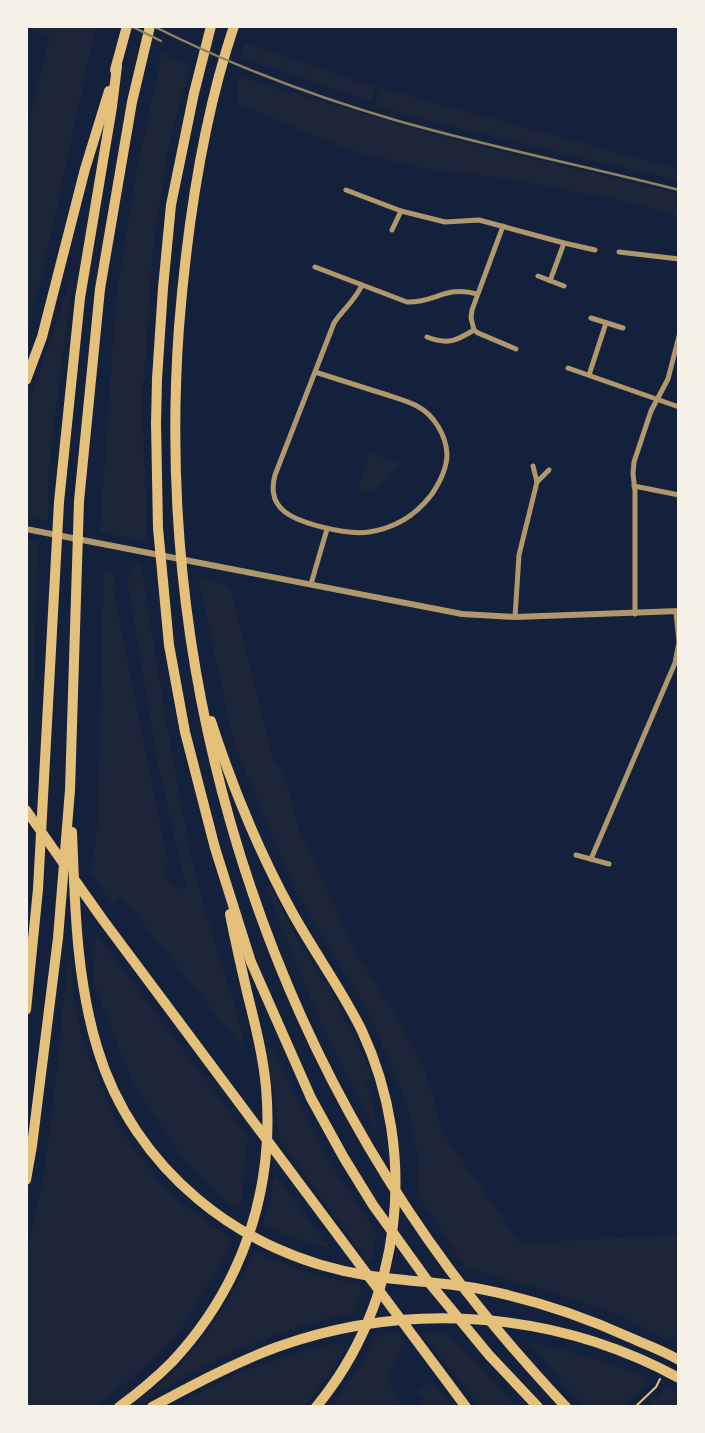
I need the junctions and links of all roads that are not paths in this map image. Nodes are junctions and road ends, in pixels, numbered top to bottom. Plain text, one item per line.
1 (127, 26) edge
2 (150, 26) edge
3 (234, 26) edge
4 (209, 31) edge
5 (117, 66) junction
6 (346, 190) dead end
7 (401, 211) junction
8 (503, 226) junction
9 (393, 230) dead end
10 (564, 243) junction
11 (596, 250) dead end
12 (619, 252) dead end
13 (679, 259) edge
14 (315, 267) dead end
15 (538, 276) dead end
16 (550, 281) junction
17 (362, 285) junction
18 (564, 286) dead end
19 (477, 294) junction
20 (591, 318) dead end
21 (606, 323) junction
22 (623, 327) dead end
23 (474, 330) junction
24 (679, 336) edge
25 (427, 337) dead end
26 (516, 349) dead end
27 (568, 368) dead end
28 (315, 372) junction
29 (589, 375) junction
30 (26, 380) edge
31 (656, 399) junction
32 (679, 407) edge
33 (533, 466) dead end
34 (550, 470) dead end
35 (537, 482) junction
36 (634, 486) junction
37 (679, 495) edge
38 (26, 529) edge
39 (327, 529) junction
40 (311, 584) junction
41 (678, 612) edge
42 (635, 614) junction
43 (515, 617) junction
44 (197, 678) junction
45 (26, 810) edge
46 (69, 845) junction
47 (215, 848) junction
48 (576, 855) dead end
49 (591, 859) junction
50 (609, 864) dead end
51 (26, 1010) edge
52 (26, 1180) edge
53 (630, 1338) junction
54 (679, 1360) edge
55 (679, 1367) edge
56 (679, 1378) edge
57 (120, 1407) edge
58 (152, 1407) edge
59 (316, 1407) edge
60 (466, 1407) edge
61 (538, 1407) edge
62 (566, 1407) edge

1 - 5 highway
2 - 46 highway
3 - 44 highway
4 - 47 highway
5 - 30 highway
5 - 51 highway
6 - 7 street
7 - 8 street
7 - 9 street
8 - 10 street
8 - 19 street
10 - 11 street
10 - 16 street
12 - 13 street
14 - 17 street
15 - 16 street
16 - 18 street
17 - 19 street
17 - 28 street
19 - 23 street
20 - 21 street
21 - 22 street
21 - 29 street
23 - 25 street
23 - 26 street
24 - 31 street
27 - 29 street
28 - 39 street
28 - 39 street
29 - 31 street
31 - 32 street
31 - 36 street
33 - 35 street
34 - 35 street
35 - 43 street
36 - 37 street
36 - 42 street
38 - 40 street
39 - 40 street
40 - 43 street
41 - 42 street
41 - 49 street
42 - 43 street
44 - 59 highway
44 - 62 highway
45 - 60 highway
46 - 52 highway
46 - 53 highway
47 - 57 highway
47 - 61 highway
48 - 49 street
49 - 50 street
53 - 54 highway
53 - 55 highway
56 - 58 highway

